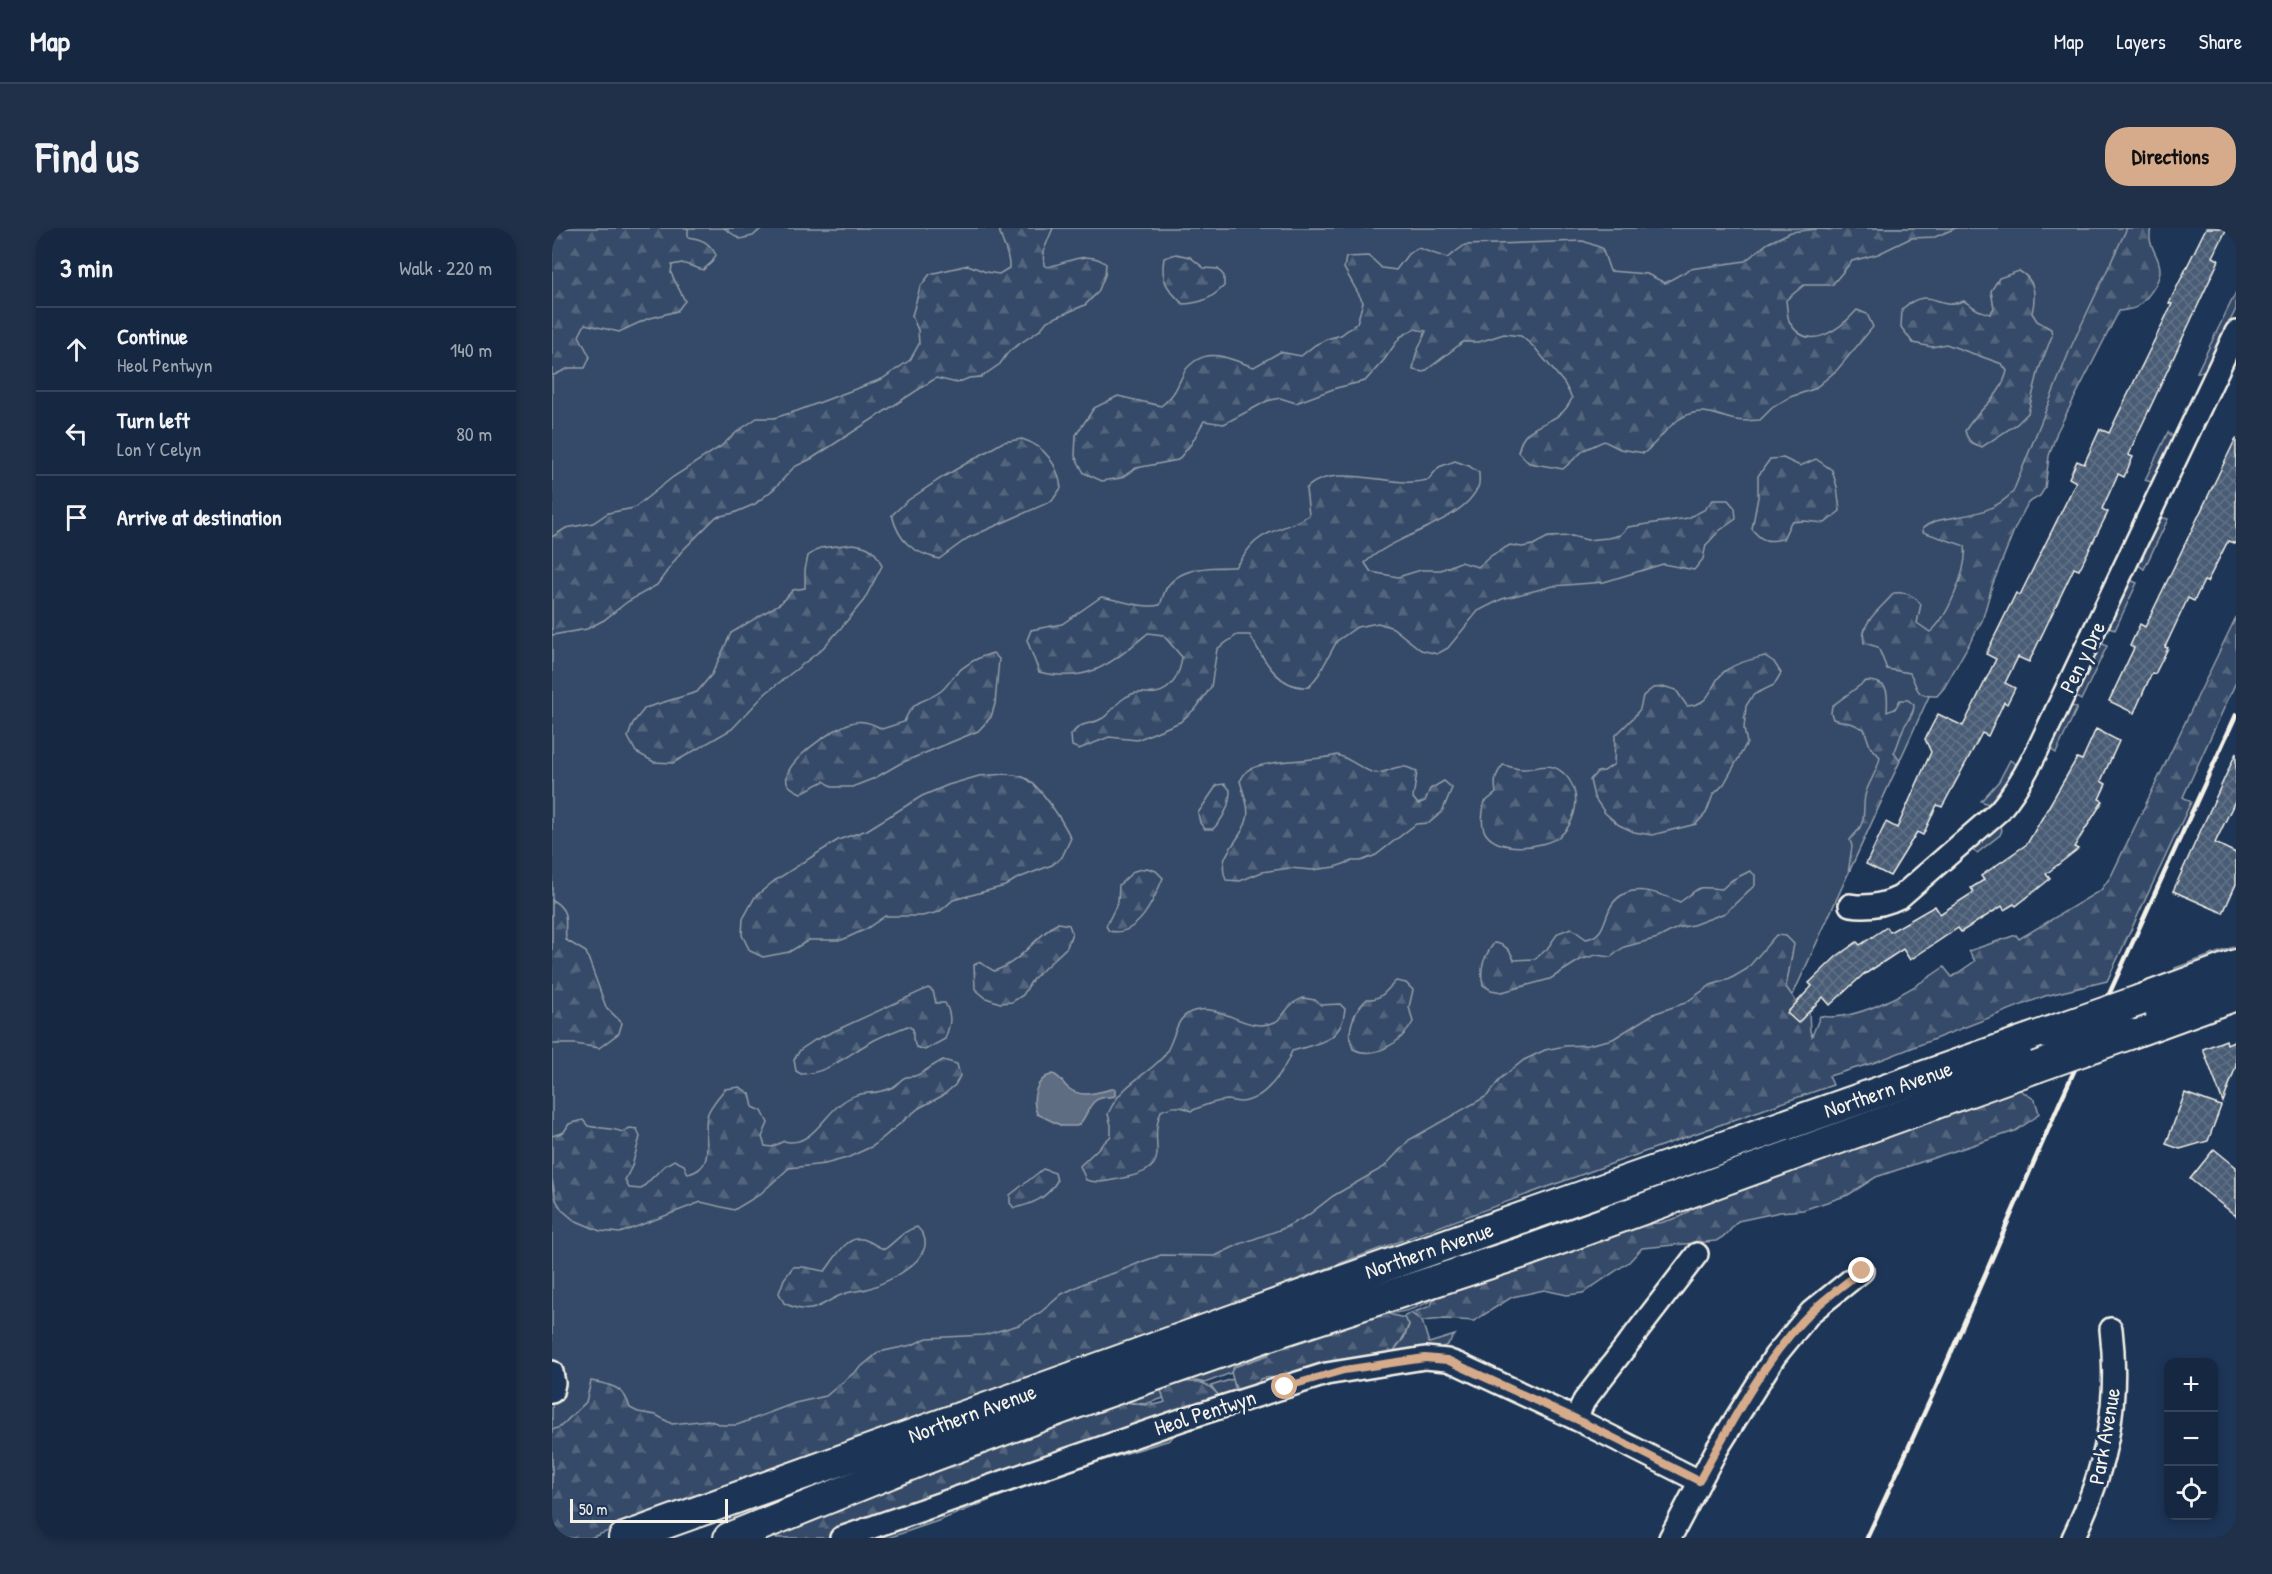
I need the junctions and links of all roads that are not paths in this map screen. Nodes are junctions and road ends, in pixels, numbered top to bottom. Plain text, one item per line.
1 (2236, 332) edge
2 (1850, 904) dead end
3 (2236, 965) edge
4 (2236, 994) edge
5 (1697, 1254) dead end
6 (1862, 1271) dead end
7 (2111, 1329) dead end
8 (552, 1372) edge
9 (552, 1392) edge
10 (1576, 1419) junction
11 (1699, 1481) junction
12 (624, 1538) edge
13 (729, 1538) edge
14 (841, 1538) edge
15 (1670, 1538) edge
16 (2073, 1538) edge

1 - 2 street, Pen y Dre
3 - 12 highway, Northern Avenue, bridge
4 - 13 highway, Northern Avenue, bridge
5 - 10 street
6 - 11 street
7 - 16 street, Park Avenue
8 - 9 street
10 - 11 street, Heol Pentwyn
10 - 14 street, Heol Pentwyn
11 - 15 street

